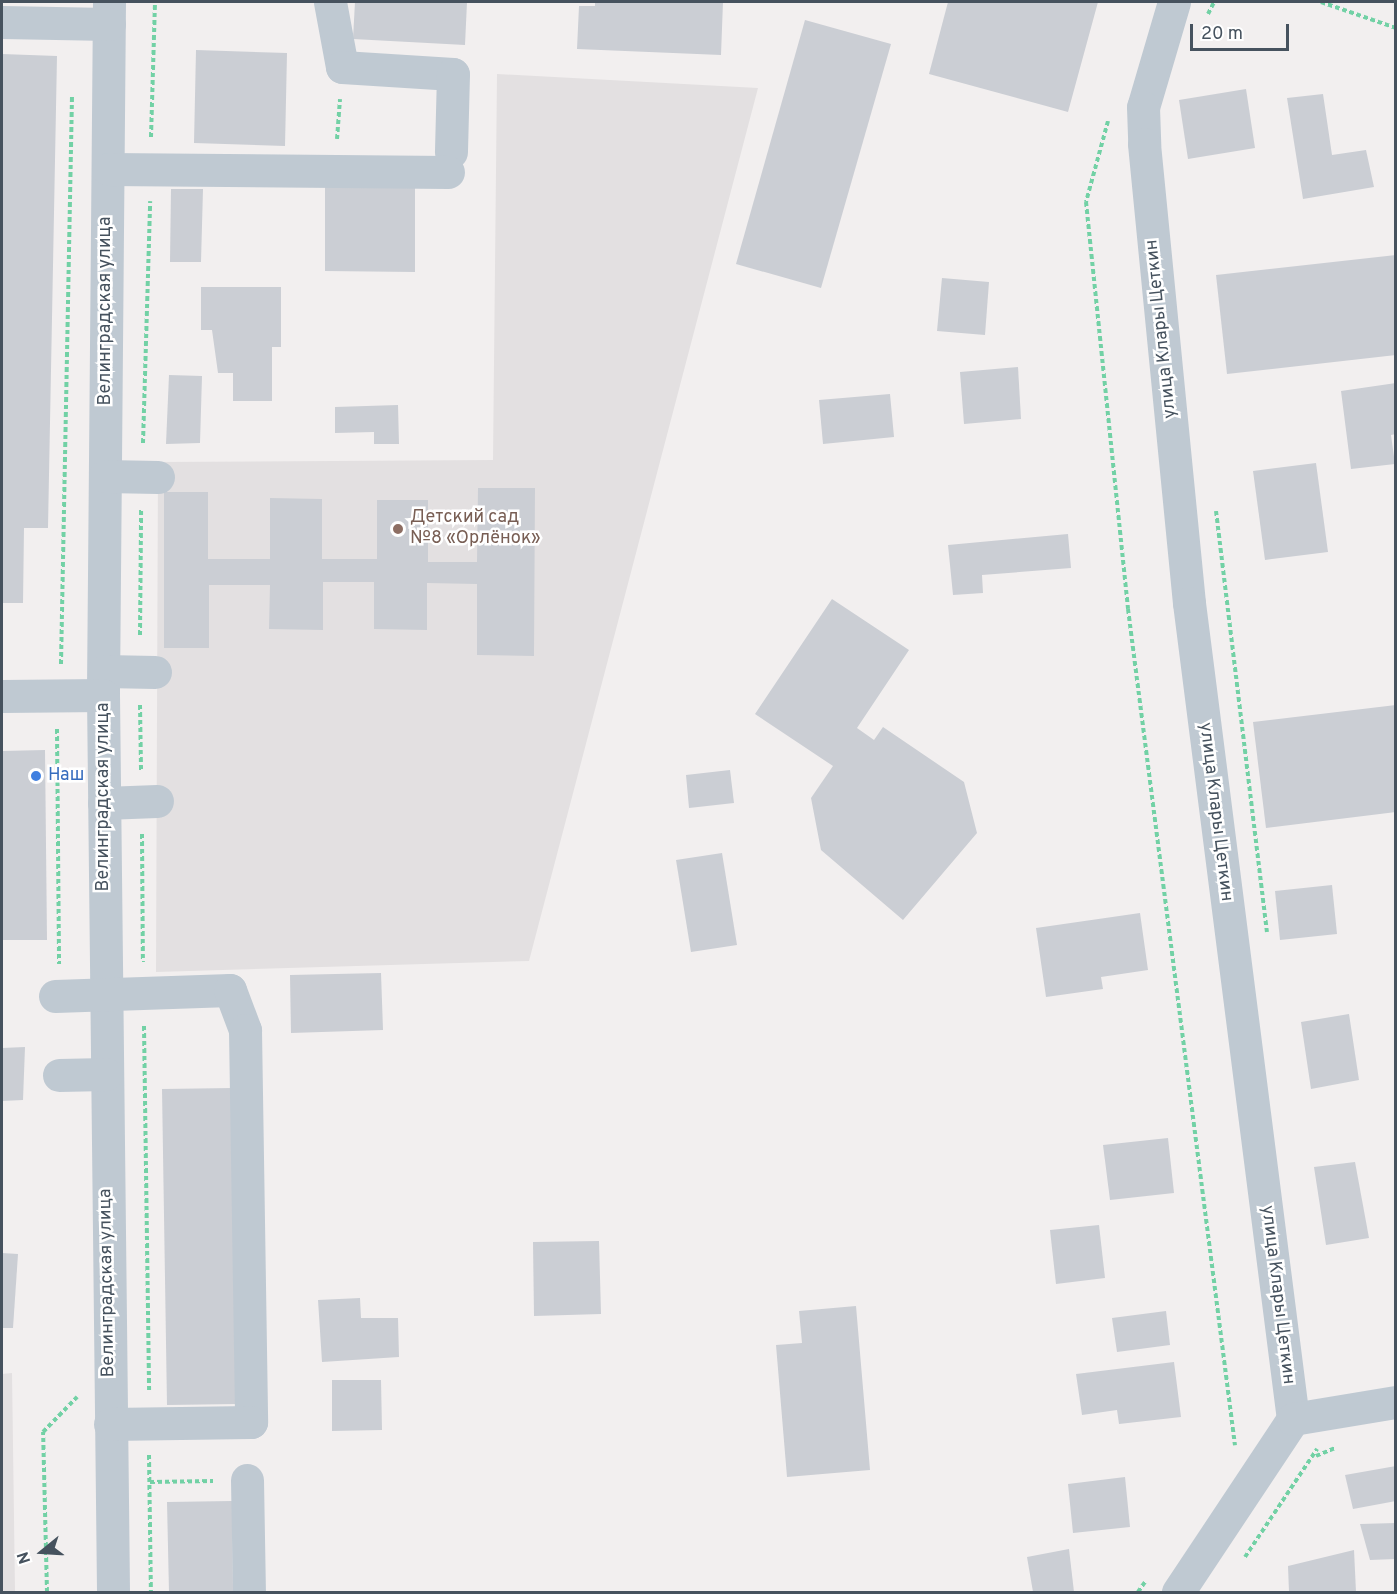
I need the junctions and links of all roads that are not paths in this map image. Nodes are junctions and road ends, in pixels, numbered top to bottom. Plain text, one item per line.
1 (330, 2) edge
2 (1174, 2) edge
3 (109, 13) edge
4 (2, 22) edge
5 (108, 169) junction
6 (105, 476) junction
7 (158, 477) dead end
8 (155, 672) dead end
9 (104, 683) junction
10 (2, 696) edge
11 (157, 801) dead end
12 (104, 803) junction
13 (57, 981) road end
14 (106, 994) junction
15 (106, 1074) junction
16 (58, 1075) dead end
17 (1395, 1402) edge
18 (1293, 1419) junction
19 (110, 1424) junction
20 (247, 1480) road end
21 (113, 1593) edge
22 (249, 1593) edge
23 (1178, 1593) edge

1 - 5 street
2 - 18 street, улица Клары Цеткин
3 - 4 street
3 - 5 street, Велинградская улица
5 - 6 street, Велинградская улица
6 - 7 street
6 - 9 street, Велинградская улица
8 - 9 street
9 - 10 street
9 - 12 street, Велинградская улица
11 - 12 street
12 - 14 street, Велинградская улица
13 - 14 street
14 - 15 street, Велинградская улица
14 - 19 street
15 - 16 street
15 - 19 street, Велинградская улица
17 - 18 street
18 - 23 street
19 - 21 street, Велинградская улица
20 - 22 street

